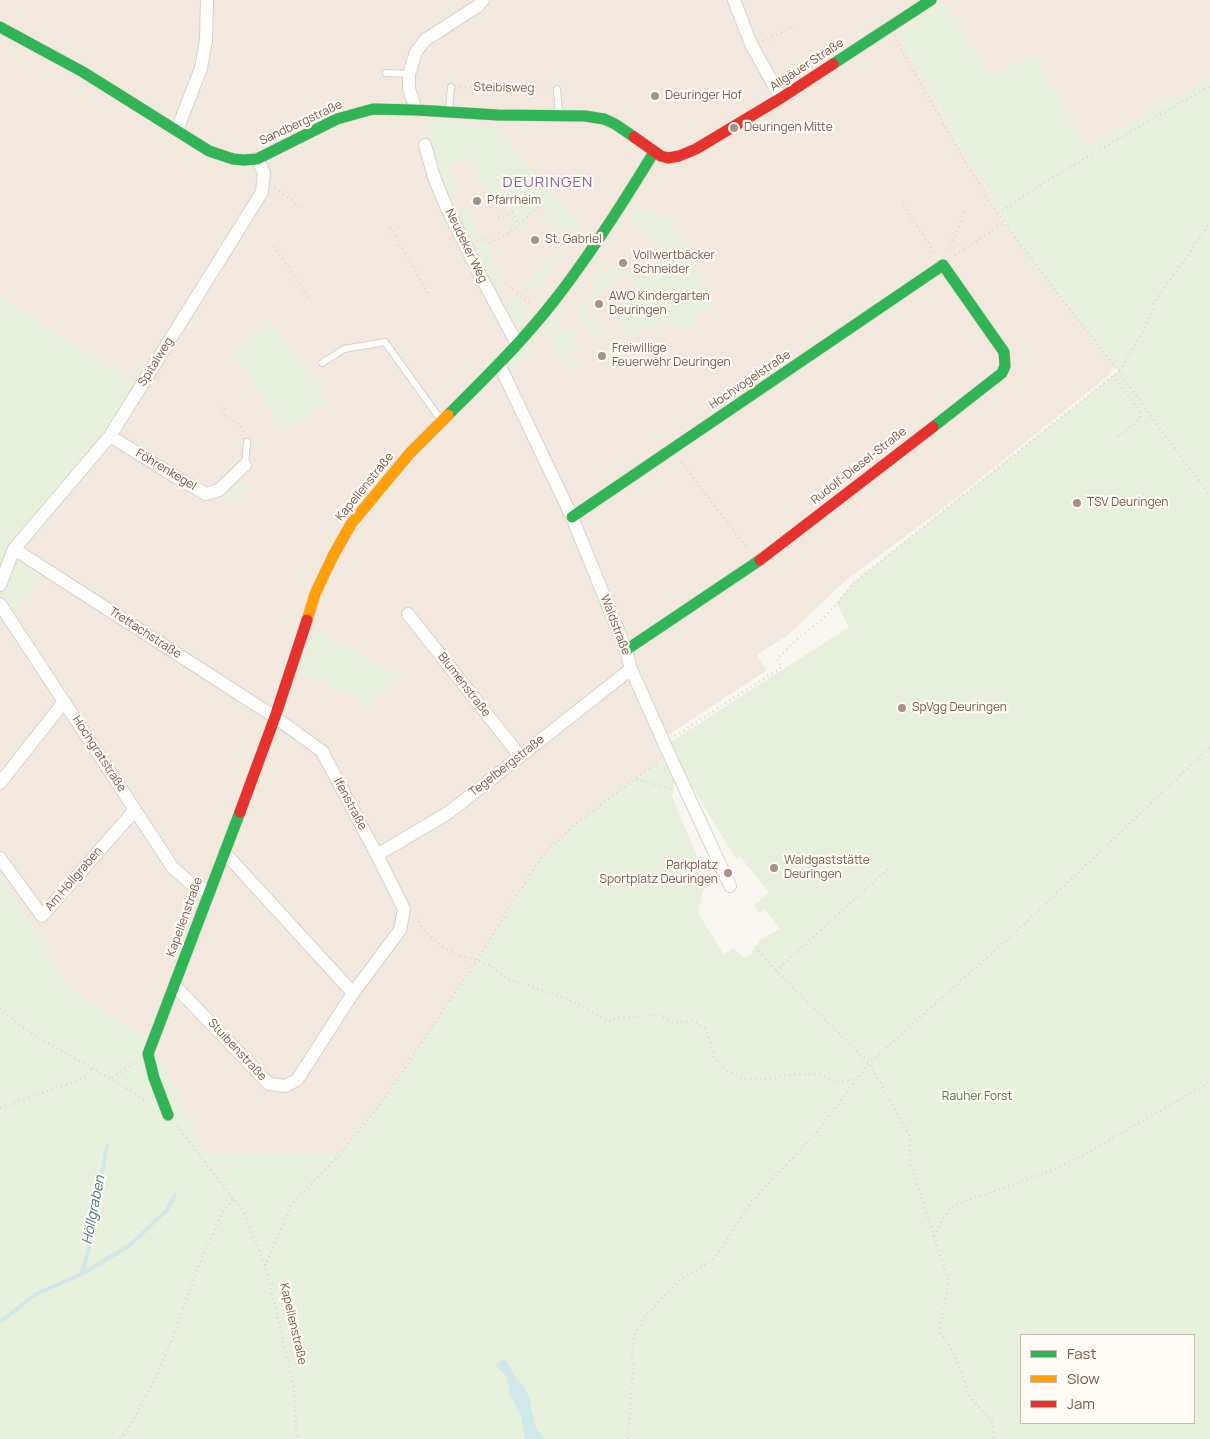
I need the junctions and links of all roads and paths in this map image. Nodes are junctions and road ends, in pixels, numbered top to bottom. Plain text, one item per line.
1 (207, 0) edge
2 (483, 0) edge
3 (734, 0) edge
4 (931, 0) edge
5 (794, 26) dead end
6 (0, 28) edge
7 (889, 28) junction
8 (753, 48) junction
9 (386, 73) dead end
10 (409, 74) junction
11 (1210, 86) edge
12 (451, 87) joint
13 (557, 88) joint
14 (781, 98) junction
15 (416, 110) junction
16 (449, 113) junction
17 (559, 115) junction
18 (177, 130) junction
19 (426, 145) dead end
20 (696, 149) joint
21 (654, 152) junction
22 (257, 158) junction
23 (263, 180) junction
24 (903, 205) dead end
25 (539, 207) dead end
26 (301, 209) dead end
27 (965, 210) dead end
28 (998, 213) junction
29 (498, 218) dead end
30 (1004, 223) junction
31 (1210, 223) edge
32 (518, 224) junction
33 (390, 227) dead end
34 (274, 246) dead end
35 (466, 246) junction
36 (943, 266) junction
37 (505, 283) dead end
38 (428, 293) dead end
39 (308, 298) dead end
40 (542, 314) junction
41 (516, 344) junction
42 (322, 363) dead end
43 (499, 364) junction
44 (1119, 371) junction
45 (1112, 376) junction
46 (224, 408) dead end
47 (441, 422) junction
48 (1117, 433) dead end
49 (110, 436) junction
50 (247, 442) joint
51 (671, 449) junction
52 (245, 465) joint
53 (1210, 495) edge
54 (572, 517) junction
55 (14, 549) junction
56 (758, 562) junction
57 (0, 585) edge
58 (0, 604) edge
59 (408, 614) dead end
60 (626, 650) junction
61 (632, 668) junction
62 (64, 702) junction
63 (275, 717) junction
64 (1210, 746) edge
65 (666, 749) junction
66 (520, 756) junction
67 (636, 779) junction
68 (0, 783) edge
69 (684, 789) junction
70 (135, 810) junction
71 (225, 853) junction
72 (377, 855) junction
73 (0, 858) edge
74 (889, 868) dead end
75 (730, 886) dead end
76 (209, 892) junction
77 (408, 910) junction
78 (755, 946) dead end
79 (478, 960) junction
80 (776, 971) junction
81 (175, 986) junction
82 (353, 993) junction
83 (0, 1008) edge
84 (148, 1054) junction
85 (869, 1064) junction
86 (92, 1068) junction
87 (111, 1078) junction
88 (857, 1079) junction
89 (1210, 1082) edge
90 (0, 1108) edge
91 (168, 1115) junction
92 (234, 1198) junction
93 (934, 1236) junction
94 (265, 1266) junction
95 (120, 1439) edge
96 (297, 1439) edge
97 (628, 1439) edge
98 (995, 1439) edge

1 - 18 street
2 - 10 street
3 - 8 street
4 - 7 street, Allgäuer Straße
5 - 8 path
6 - 18 street, Sandbergstraße
7 - 14 street, Allgäuer Straße
7 - 28 path
8 - 14 street
9 - 10 lane
10 - 15 street
11 - 28 path
12 - 13 path, Steibisweg
12 - 16 lane
13 - 17 lane
14 - 20 street, Allgäuer Straße
15 - 16 street, Sandbergstraße
15 - 22 street, Sandbergstraße
16 - 17 street, Sandbergstraße
17 - 21 street, Sandbergstraße
18 - 22 street, Sandbergstraße
19 - 35 street, Neudeker Weg
20 - 21 street, Sandbergstraße
21 - 40 street, Kapellenstraße
22 - 23 street
23 - 26 path
23 - 49 street, Spitalweg
24 - 36 path
25 - 32 path
27 - 36 path
28 - 30 path
29 - 32 path
30 - 36 path
30 - 44 path
31 - 44 path
32 - 35 path
33 - 38 path
34 - 39 path
35 - 41 street, Neudeker Weg
36 - 51 street, Hochvogelstraße
36 - 56 street, Rudolf-Diesel-Straße
37 - 40 path
40 - 41 street, Kapellenstraße
41 - 43 street, Kapellenstraße
42 - 47 lane
43 - 47 street, Kapellenstraße
43 - 54 street, Waldstraße
44 - 45 path
44 - 53 path
45 - 48 path
45 - 65 path
46 - 50 path
47 - 63 street, Kapellenstraße
49 - 52 street, Föhrenkegel
49 - 55 street, Spitalweg
50 - 52 lane
51 - 54 street, Hochvogelstraße
51 - 56 path
54 - 60 street, Waldstraße
55 - 57 street
55 - 63 street, Trettachstraße
56 - 60 street, Rudolf-Diesel-Straße
58 - 62 street, Hochgratstraße
59 - 66 street, Blumenstraße
60 - 61 street, Waldstraße
61 - 65 street, Waldstraße
61 - 66 street, Tegelbergstraße
62 - 68 street
62 - 70 street, Hochgratstraße
63 - 71 street, Kapellenstraße
63 - 72 street, Ifenstraße
64 - 85 path
65 - 67 path
65 - 69 street, Waldstraße
66 - 72 street, Tegelbergstraße
67 - 69 path
67 - 79 path
69 - 75 street, Waldstraße
70 - 73 street, Am Höllgraben
70 - 76 street, Hochgratstraße
71 - 76 street, Kapellenstraße
71 - 82 street
72 - 77 street, Ifenstraße
74 - 80 path
76 - 81 street, Kapellenstraße
77 - 79 path
77 - 82 street, Stuibenstraße
78 - 80 path
79 - 88 path
79 - 94 path
80 - 85 path
81 - 82 street, Stuibenstraße
81 - 84 street, Kapellenstraße
83 - 86 path, Kapellenstraße
84 - 87 path
84 - 91 street
85 - 88 path
85 - 93 path
86 - 87 path, Kapellenstraße
86 - 90 path
87 - 91 path, Kapellenstraße
88 - 97 path
89 - 93 path
91 - 92 path, Kapellenstraße
92 - 94 path, Kapellenstraße
92 - 95 path
93 - 98 path
94 - 96 path, Kapellenstraße

